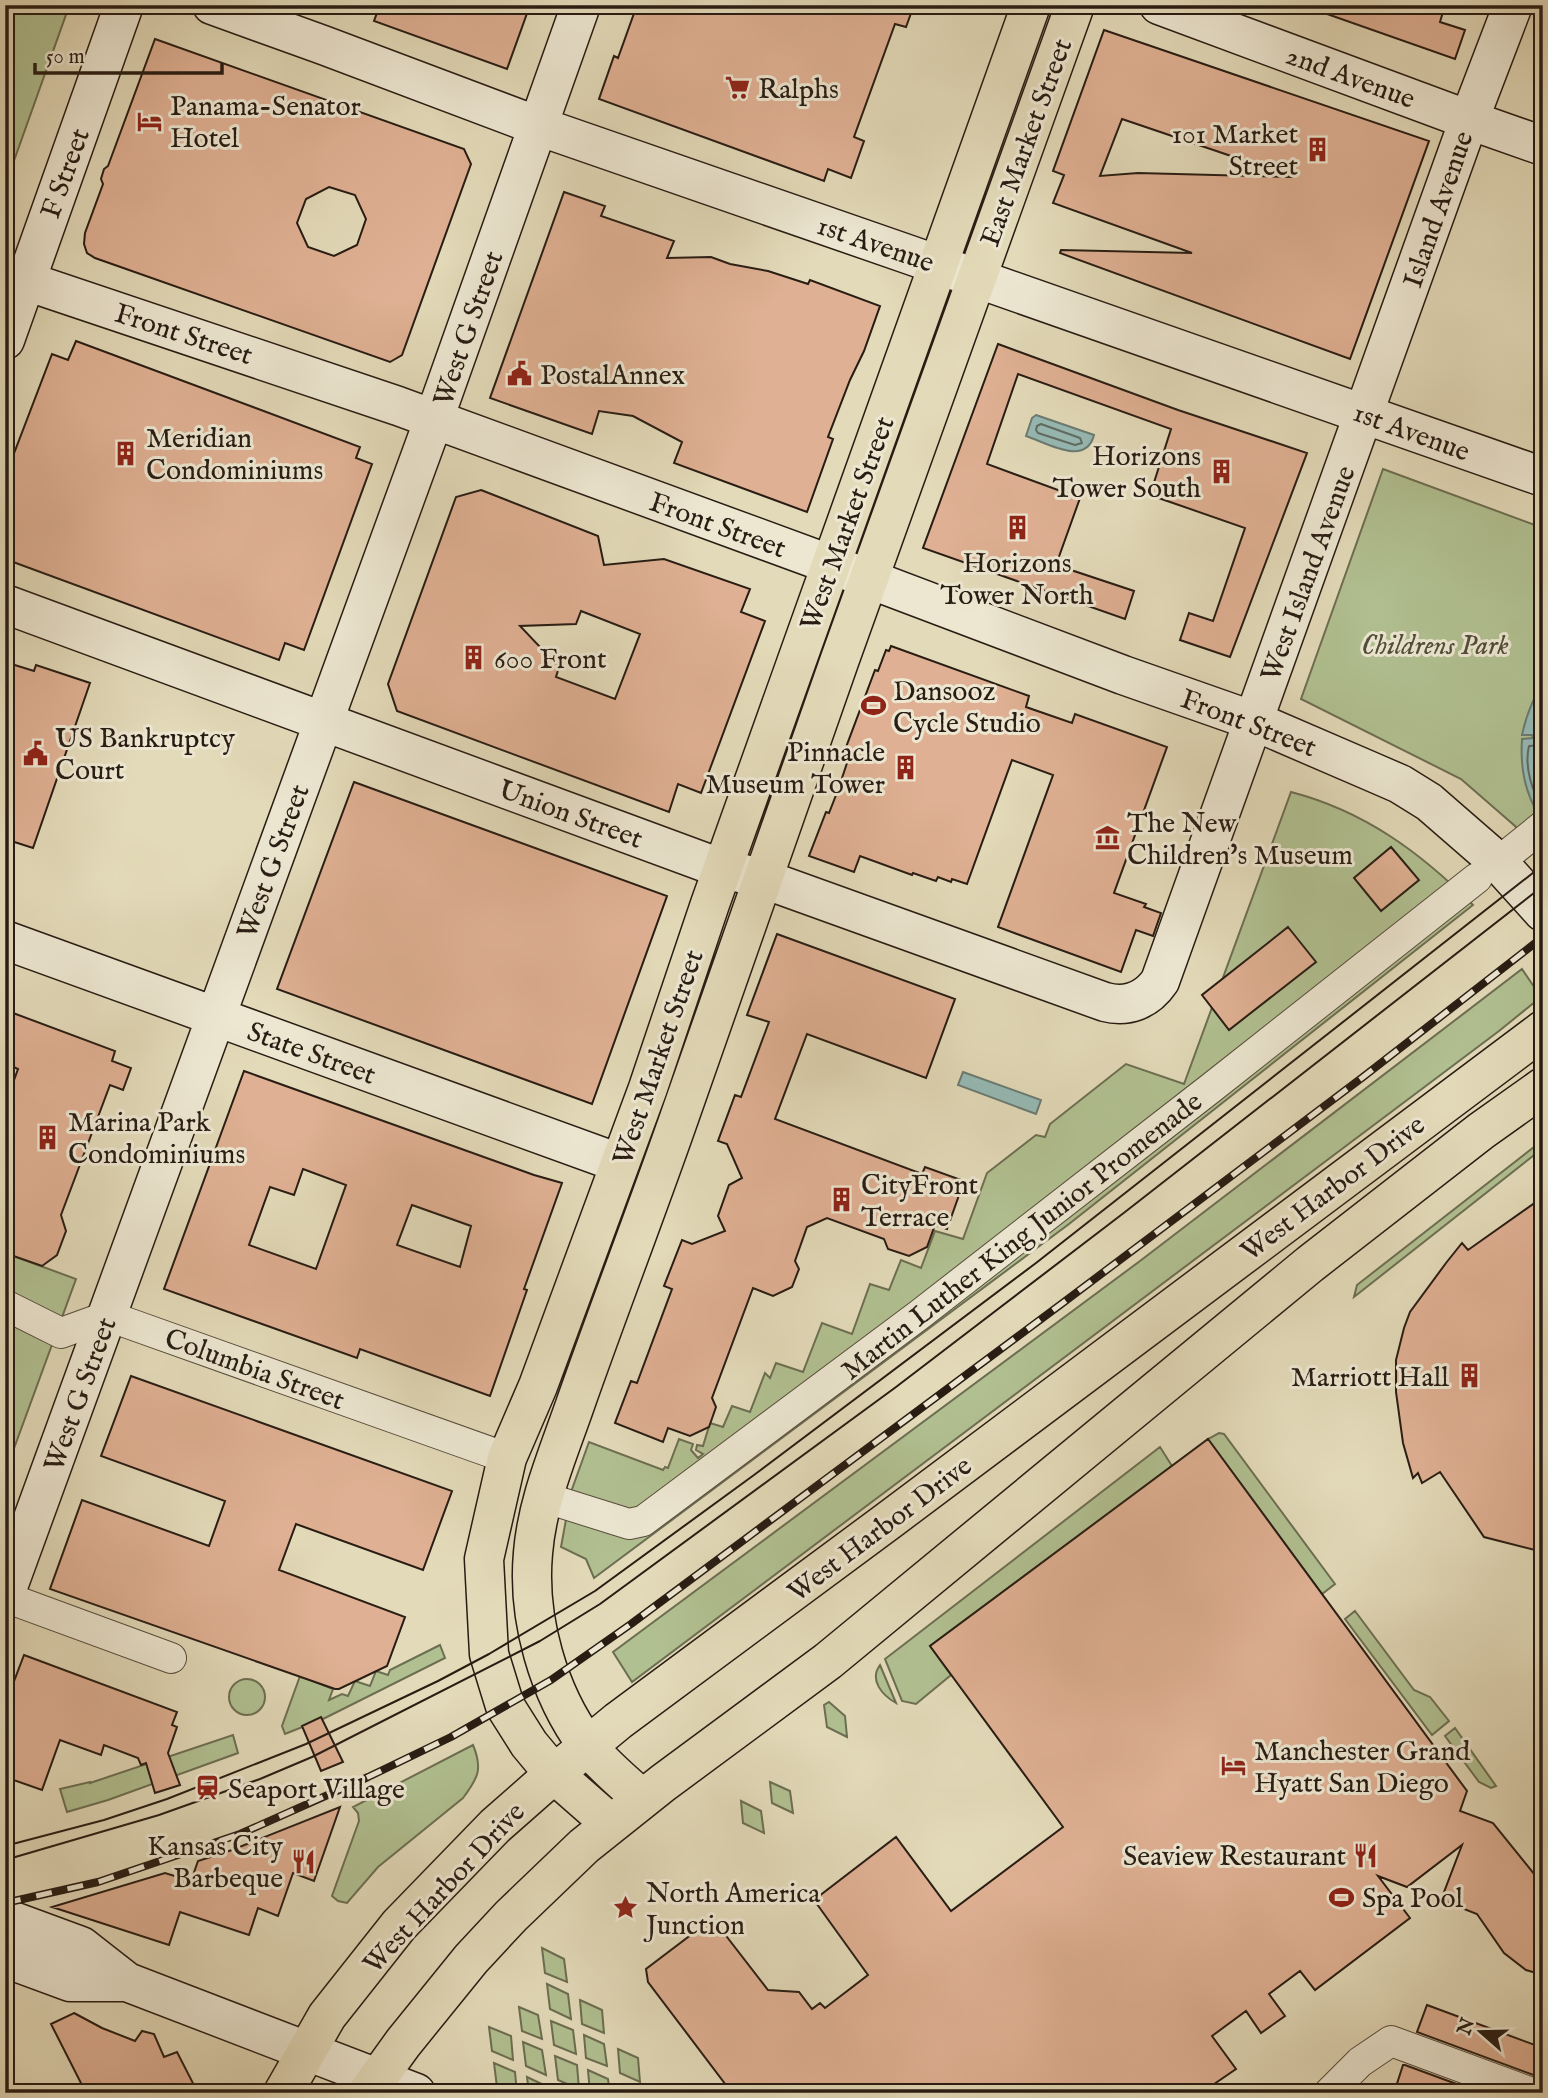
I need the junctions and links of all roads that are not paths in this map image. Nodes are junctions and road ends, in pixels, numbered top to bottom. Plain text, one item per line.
1 (124, 5) edge
2 (212, 5) edge
3 (581, 5) edge
4 (1031, 5) edge
5 (1075, 5) edge
6 (1159, 5) edge
7 (1513, 5) edge
8 (996, 103) junction
9 (1469, 120) junction
10 (538, 127) junction
11 (1543, 146) edge
12 (1012, 180) junction
13 (939, 265) junction
14 (16, 277) edge
15 (976, 278) junction
16 (5, 340) edge
17 (1364, 414) junction
18 (434, 419) junction
19 (1543, 477) edge
20 (832, 565) junction
21 (869, 579) junction
22 (5, 604) edge
23 (1254, 721) junction
24 (323, 722) junction
25 (1543, 826) edge
26 (1511, 851) dead end
27 (723, 869) junction
28 (761, 878) junction
29 (1477, 878) dead end
30 (1543, 912) edge
31 (5, 940) edge
32 (1139, 1000) joint
33 (216, 1017) junction
34 (1543, 1030) edge
35 (1543, 1087) edge
36 (639, 1111) junction
37 (619, 1163) junction
38 (650, 1198) junction
39 (615, 1290) junction
40 (5, 1305) edge
41 (108, 1316) junction
42 (507, 1458) junction
43 (543, 1497) junction
44 (5, 1596) edge
45 (171, 1658) dead end
46 (588, 1746) junction
47 (554, 1774) junction
48 (642, 1799) junction
49 (611, 1824) junction
50 (5, 1918) edge
51 (5, 1958) edge
52 (127, 1982) junction
53 (308, 2052) junction
54 (372, 2086) edge
55 (284, 2093) edge
56 (416, 2093) edge
57 (1329, 2093) edge
58 (1532, 2093) edge

1 - 14 main road, F Street
2 - 10 main road, 1st Avenue
3 - 10 main road, West G Street
4 - 8 main road, East Market Street
5 - 12 main road, East Market Street
6 - 9 main road, 2nd Avenue
7 - 9 main road, Island Avenue
8 - 12 main road
8 - 13 main road, East Market Street
9 - 11 main road, 2nd Avenue
9 - 17 main road, Island Avenue
10 - 13 main road, 1st Avenue
10 - 18 main road, West G Street
12 - 15 main road, East Market Street
13 - 15 main road, 1st Avenue
13 - 20 main road, West Market Street
14 - 16 main road, F Street
14 - 18 main road, Front Street
15 - 17 main road, 1st Avenue
15 - 21 main road, West Market Street
17 - 19 main road, 1st Avenue
17 - 23 main road, West Island Avenue
18 - 20 main road, Front Street
18 - 24 main road, West G Street
20 - 21 main road, Front Street
20 - 27 main road, West Market Street
21 - 23 main road, Front Street
21 - 28 main road, West Market Street
22 - 24 main road, Union Street
23 - 30 main road, Front Street
23 - 32 main road, West Island Avenue
24 - 27 main road, Union Street
24 - 33 main road, West G Street
25 - 26 street
27 - 28 main road, Union Street
27 - 36 main road, West Market Street
28 - 32 main road, Union Street
28 - 38 main road, West Market Street
29 - 43 street, Martin Luther King Junior Promenade
31 - 33 main road, State Street
33 - 37 main road, State Street
33 - 41 main road, West G Street
34 - 46 main road, West Harbor Drive
35 - 48 main road, West Harbor Drive
36 - 37 main road, West Market Street
36 - 38 main road
37 - 39 main road
37 - 42 main road, West Market Street
38 - 39 main road, West Market Street
39 - 43 main road, West Market Street
40 - 41 street
41 - 42 street, Columbia Street
41 - 44 main road, West G Street
42 - 47 main road, West Market Street
43 - 46 main road, West Market Street
44 - 45 street
46 - 47 main road, West Harbor Drive
46 - 48 main road, West Market Street
47 - 49 main road, West Market Street
47 - 53 main road, West Harbor Drive
48 - 49 main road, West Harbor Drive
49 - 54 main road, West Harbor Drive
50 - 52 main road
51 - 52 main road
52 - 53 main road
53 - 54 main road
53 - 55 main road, West Harbor Drive
54 - 56 main road
57 - 58 street

